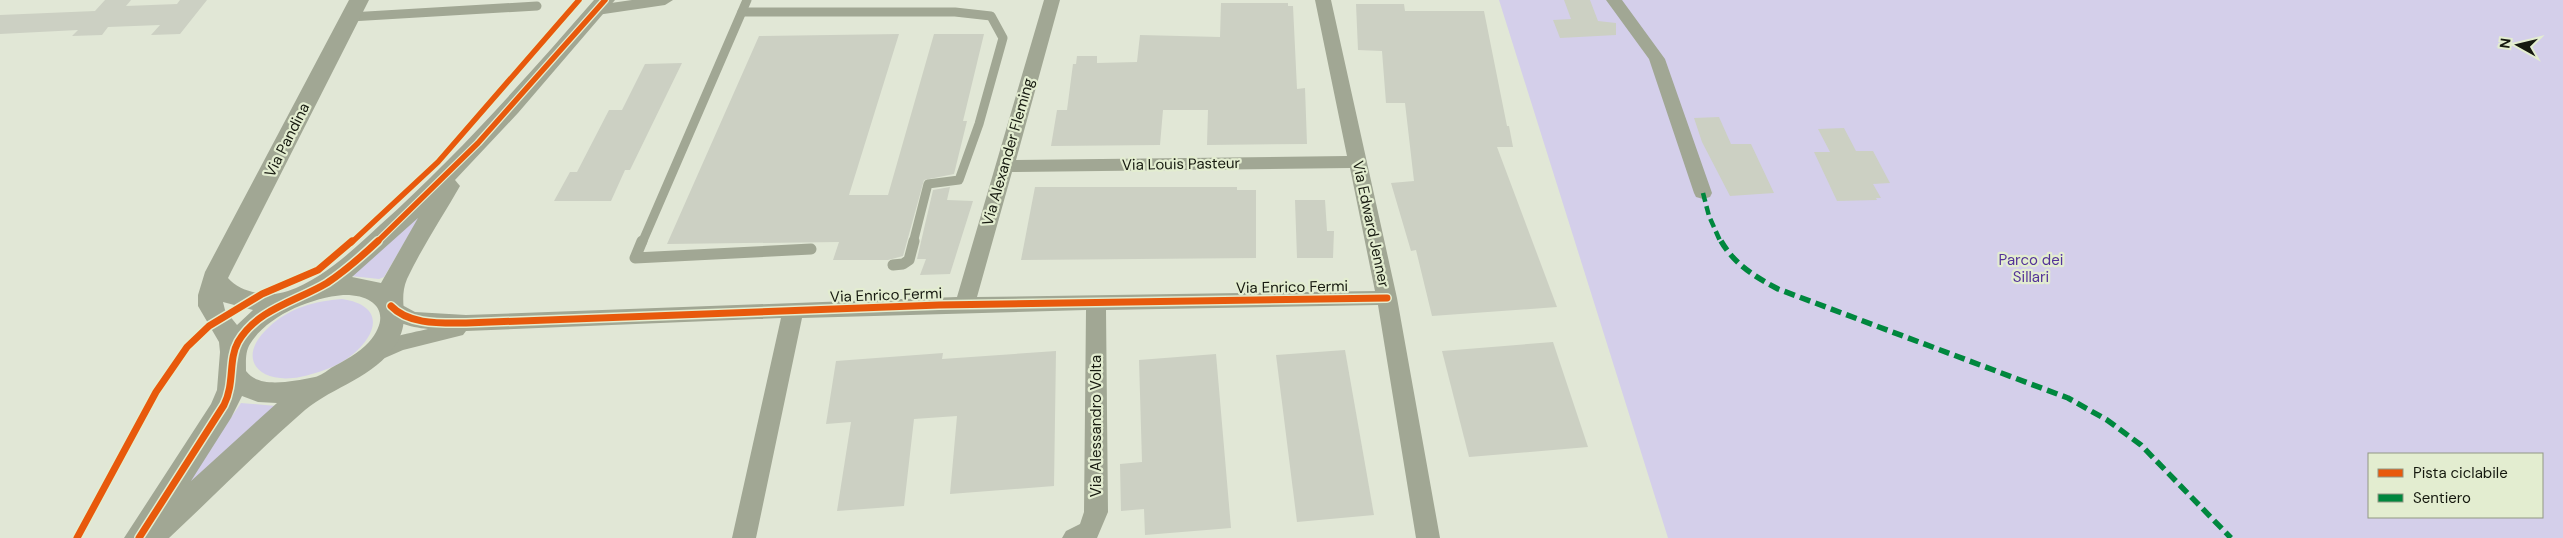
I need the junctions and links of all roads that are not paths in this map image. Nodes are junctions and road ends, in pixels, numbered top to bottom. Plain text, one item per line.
1 (666, 0) edge
2 (747, 0) edge
3 (1052, 0) edge
4 (1323, 0) edge
5 (1614, 0) edge
6 (601, 5) edge
7 (537, 6) dead end
8 (355, 9) edge
9 (742, 12) junction
10 (467, 156) junction
11 (1358, 162) junction
12 (1004, 166) junction
13 (1703, 193) dead end
14 (811, 249) dead end
15 (893, 265) dead end
16 (216, 280) junction
17 (1387, 298) junction
18 (294, 299) junction
19 (1096, 303) junction
20 (390, 304) junction
21 (965, 305) junction
22 (793, 312) junction
23 (497, 323) junction
24 (233, 362) junction
25 (359, 364) junction
26 (331, 380) junction
27 (139, 538) edge
28 (149, 538) edge
29 (744, 538) edge
30 (1074, 538) edge
31 (1428, 538) edge

1 - 6 street
2 - 9 lane
3 - 12 street, Via Alexander Fleming
4 - 11 street, Via Edward Jenner
5 - 13 street
6 - 10 street
7 - 8 lane
8 - 16 street, Via Pandina
9 - 14 lane
9 - 15 lane
10 - 18 street
10 - 20 street
11 - 12 street, Via Louis Pasteur
11 - 17 street, Via Edward Jenner
12 - 21 street, Via Alexander Fleming
16 - 18 street
16 - 24 street, Via Pandina
17 - 19 street, Via Enrico Fermi
17 - 31 street, Via Edward Jenner
18 - 20 street
18 - 24 street
19 - 21 street, Via Enrico Fermi
19 - 30 street, Via Alessandro Volta
20 - 23 street, Via Enrico Fermi
20 - 25 street
21 - 22 street, Via Enrico Fermi
22 - 23 street, Via Enrico Fermi
22 - 29 street
23 - 25 street, Via Enrico Fermi
24 - 26 street
24 - 27 street
25 - 26 street
26 - 28 street

